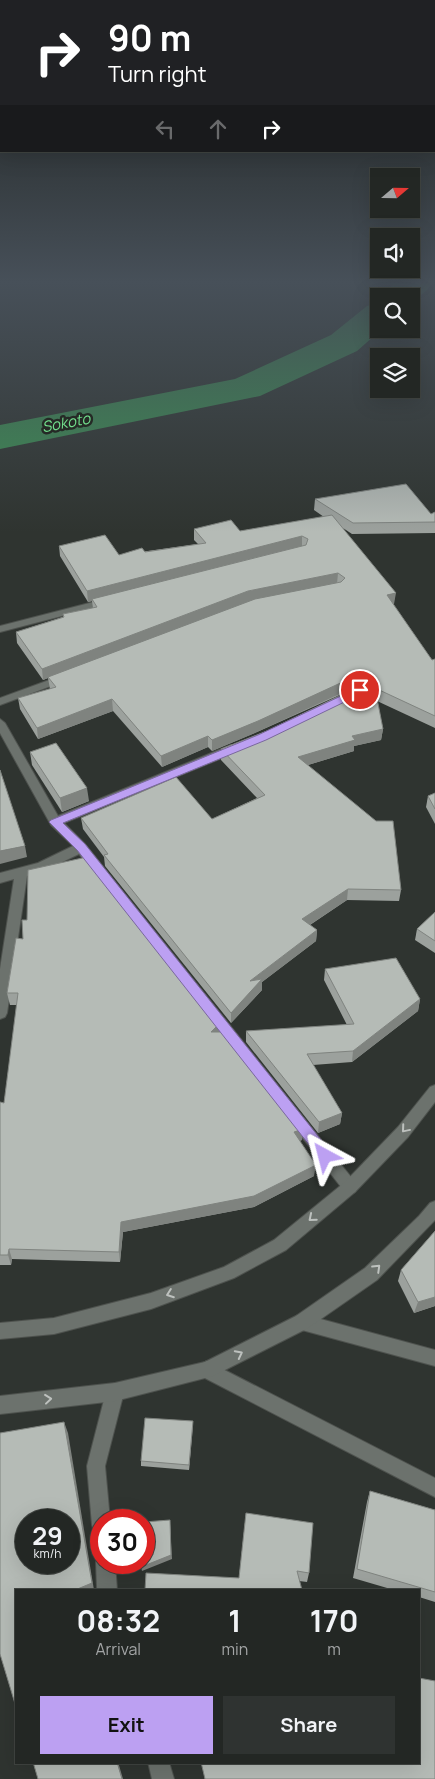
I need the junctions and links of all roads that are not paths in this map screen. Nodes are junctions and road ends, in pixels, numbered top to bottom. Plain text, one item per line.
1 (123, 598) edge
2 (0, 629) edge
3 (74, 674) edge
4 (0, 702) edge
5 (0, 723) edge
6 (244, 745) edge
7 (55, 822) junction
8 (81, 847) junction
9 (20, 874) junction
10 (0, 878) edge
11 (0, 1013) edge
12 (435, 1091) edge
13 (350, 1187) junction
14 (435, 1208) edge
15 (302, 1322) junction
16 (0, 1331) edge
17 (435, 1358) edge
18 (207, 1370) junction
19 (115, 1392) junction
20 (0, 1405) edge
21 (435, 1488) edge
22 (100, 1509) edge
23 (106, 1574) edge
24 (107, 1589) edge
25 (159, 1764) edge
26 (163, 1779) edge

1 - 2 street
3 - 4 street
5 - 7 street
6 - 7 street
7 - 8 street
8 - 9 street
8 - 13 street
9 - 10 street
9 - 11 street
12 -> 13 street
13 -> 16 street
15 -> 14 street
15 - 17 street
18 -> 15 street
18 - 19 street
18 - 21 street
20 -> 19 street
19 - 22 street
23 - 24 street
25 - 26 street

